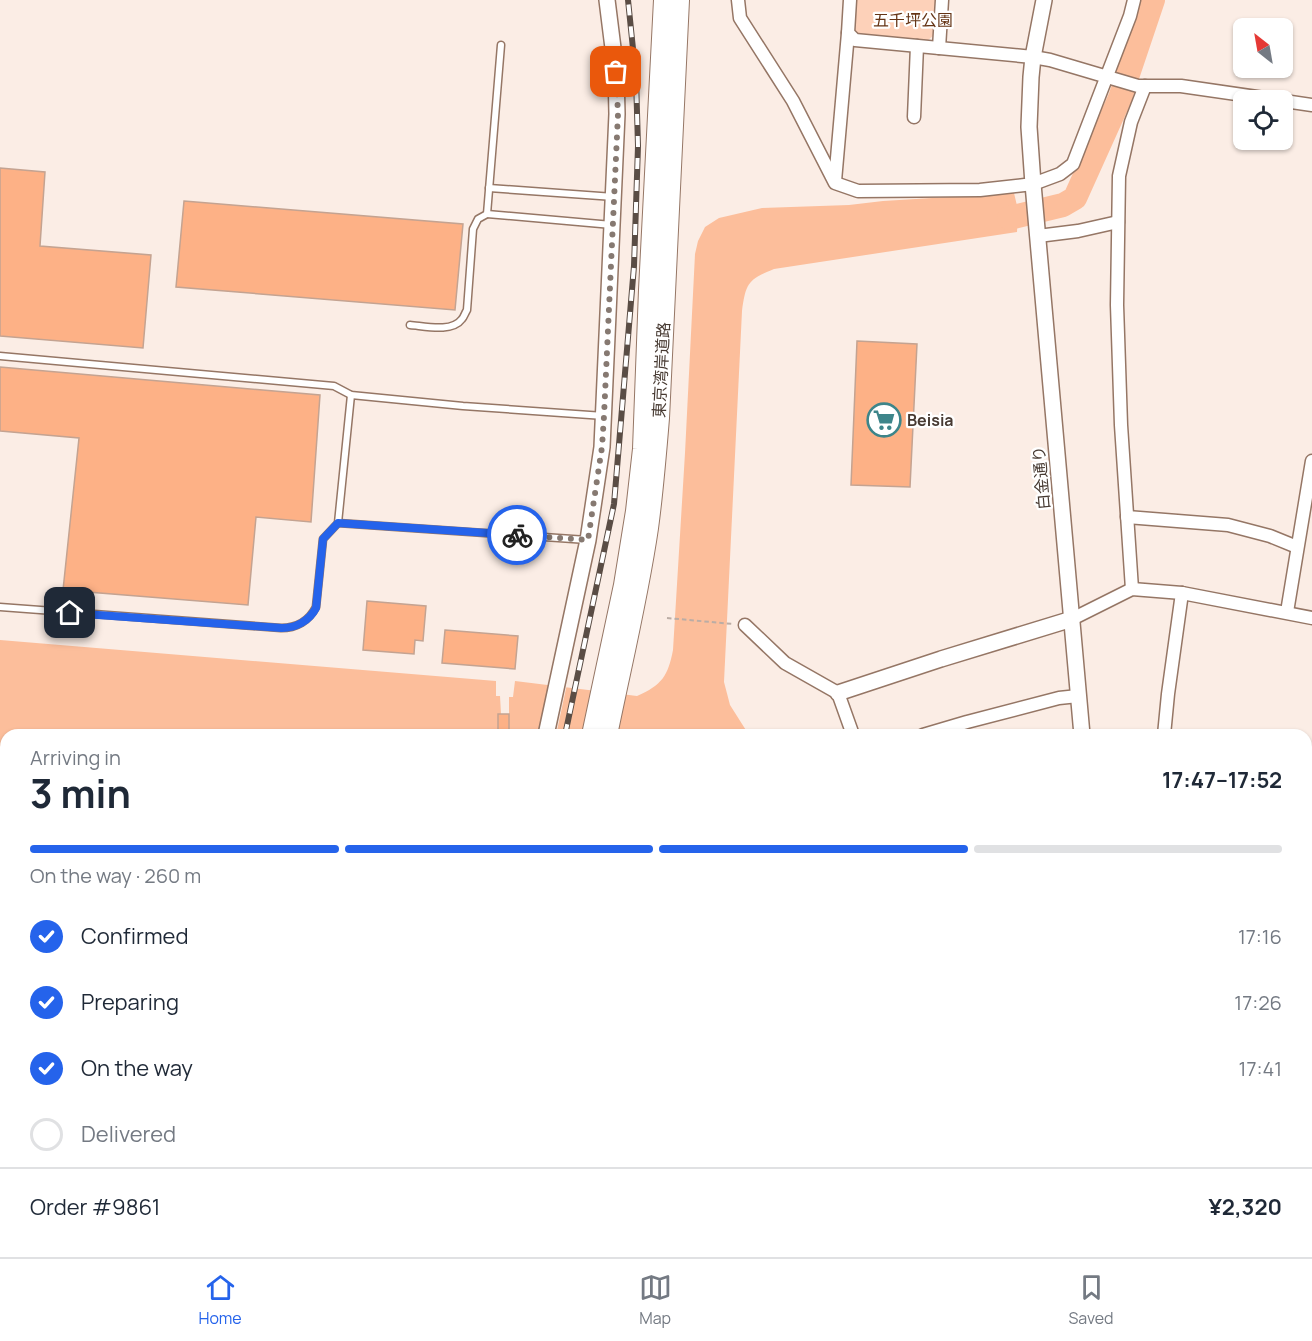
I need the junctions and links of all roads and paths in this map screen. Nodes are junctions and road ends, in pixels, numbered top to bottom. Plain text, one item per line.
1 (607, 0) edge
2 (664, 0) edge
3 (679, 0) edge
4 (738, 0) edge
5 (850, 0) edge
6 (942, 0) edge
7 (1044, 0) edge
8 (1134, 0) edge
9 (848, 33) junction
10 (501, 45) dead end
11 (917, 46) junction
12 (939, 48) junction
13 (1033, 57) junction
14 (1111, 78) junction
15 (1141, 86) junction
16 (1312, 105) edge
17 (914, 117) dead end
18 (835, 183) junction
19 (1033, 184) junction
20 (489, 188) junction
21 (614, 197) junction
22 (487, 214) junction
23 (1118, 222) junction
24 (613, 225) junction
25 (1038, 236) junction
26 (410, 325) dead end
27 (0, 356) edge
28 (351, 395) junction
29 (604, 416) junction
30 (1312, 460) edge
31 (1127, 517) junction
32 (338, 523) junction
33 (588, 540) junction
34 (1297, 547) junction
35 (1132, 589) junction
36 (1182, 593) junction
37 (0, 607) edge
38 (1287, 612) junction
39 (667, 618) dead end
40 (1312, 618) edge
41 (1072, 619) junction
42 (745, 625) joint
43 (609, 690) junction
44 (838, 693) junction
45 (1078, 696) junction
46 (547, 729) edge
47 (594, 729) edge
48 (606, 729) edge
49 (851, 729) edge
50 (943, 729) edge
51 (1081, 729) edge
52 (1165, 729) edge

1 - 21 street
2 - 43 highway, 東京湾岸道路
3 - 43 highway, 東京湾岸道路
4 - 18 street
5 - 9 street
6 - 12 street
7 - 13 street
8 - 14 street
9 - 11 street
9 - 18 street
10 - 20 lane
11 - 12 street
11 - 17 street
12 - 13 street
13 - 14 street
13 - 19 street
14 - 15 street
14 - 19 street
15 - 16 street
15 - 23 street
18 - 19 street
19 - 25 street, 白金通り
20 - 21 lane
20 - 22 lane
21 - 24 street
22 - 24 lane
22 - 26 lane
23 - 25 street
23 - 31 street
24 - 29 street
25 - 41 street, 白金通り
27 - 28 lane
28 - 29 lane
28 - 32 lane
29 - 33 street
30 - 34 street
31 - 34 street
31 - 35 street
32 - 33 lane
32 - 37 lane
33 - 46 street
34 - 38 street
35 - 36 street
35 - 41 street
36 - 38 street
36 - 52 street
38 - 40 street
39 - 42 path
41 - 44 street
41 - 45 street, 白金通り
42 - 44 street
43 - 47 highway, 東京湾岸道路
43 - 48 highway, 東京湾岸道路
44 - 49 street
45 - 50 street
45 - 51 street, 白金通り

